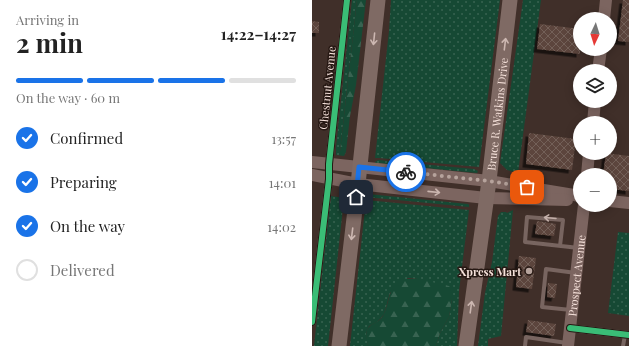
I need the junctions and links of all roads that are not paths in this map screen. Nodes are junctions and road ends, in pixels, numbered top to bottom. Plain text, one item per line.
1 (347, 0) edge
2 (378, 0) edge
3 (510, 0) edge
4 (606, 0) edge
5 (605, 12) edge
6 (312, 162) edge
7 (329, 164) junction
8 (359, 167) junction
9 (312, 176) edge
10 (329, 179) junction
11 (489, 181) junction
12 (358, 184) junction
13 (573, 196) edge
14 (486, 198) junction
15 (573, 198) edge
16 (617, 202) edge
17 (629, 203) edge
18 (583, 212) edge
19 (560, 246) junction
20 (579, 248) junction
21 (576, 273) junction
22 (572, 310) junction
23 (312, 322) edge
24 (570, 328) junction
25 (627, 335) edge
26 (568, 345) edge
27 (339, 346) edge
28 (466, 346) edge
29 (525, 346) edge
30 (623, 346) edge

1 - 7 street, Chestnut Avenue
2 -> 8 highway
11 -> 3 highway, Bruce R. Watkins Drive
4 - 5 main road
6 - 7 main road
7 - 8 main road
7 - 10 street, Chestnut Avenue
8 - 11 main road
8 - 12 highway
9 - 10 main road
10 - 12 main road
10 - 23 street, Chestnut Avenue
11 - 13 main road
11 - 14 highway, Bruce R. Watkins Drive
12 -> 14 main road
12 -> 27 highway
14 - 15 main road
28 -> 14 highway, Bruce R. Watkins Drive
16 - 17 main road
18 - 20 main road, Prospect Avenue
19 -> 19 lane
19 - 20 lane
20 - 21 main road, Prospect Avenue
21 - 22 main road, Prospect Avenue
21 - 22 lane
22 - 24 main road, Prospect Avenue
24 - 25 street
24 - 26 main road, Prospect Avenue
25 - 30 lane
26 - 29 lane

